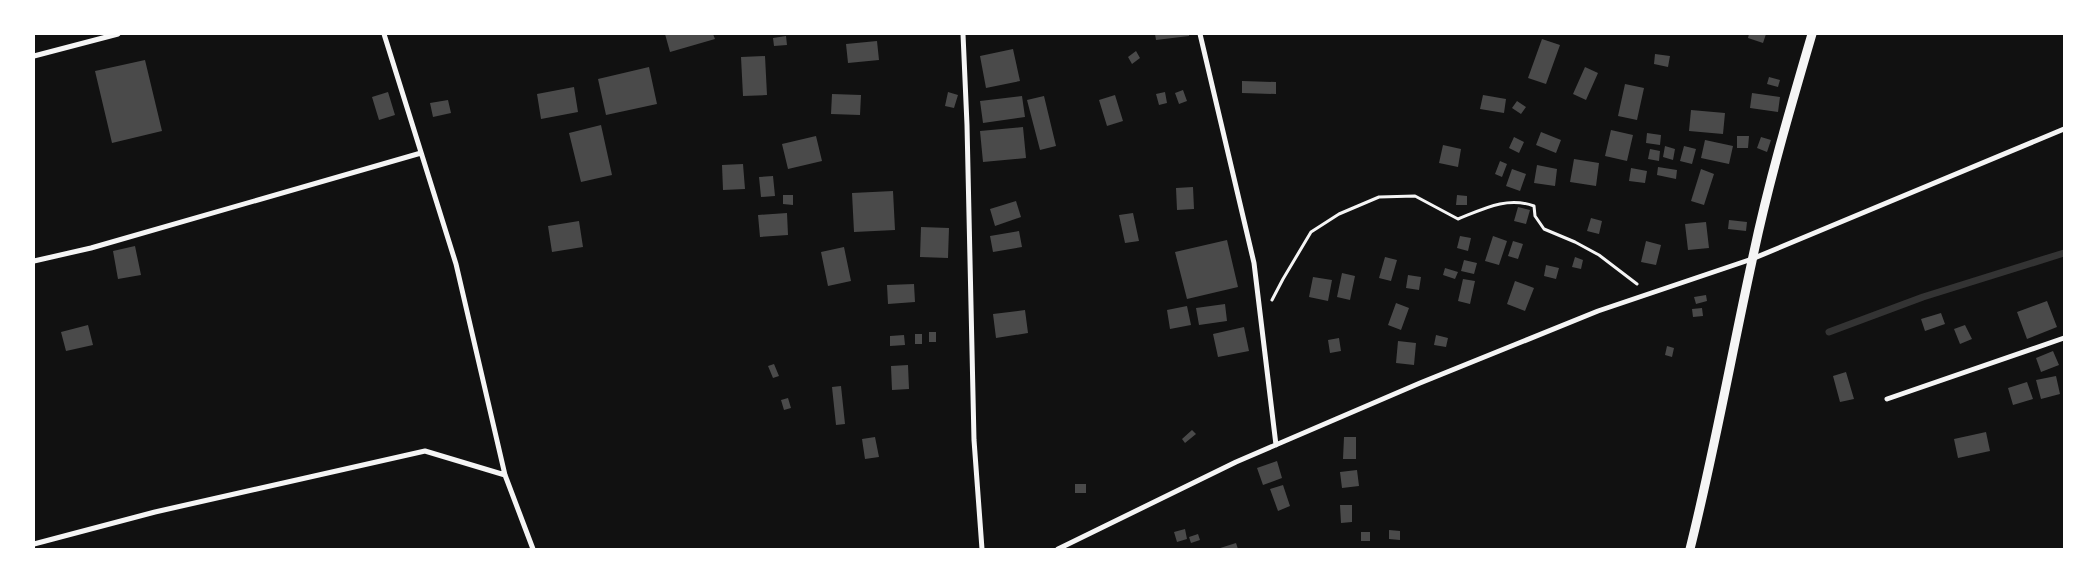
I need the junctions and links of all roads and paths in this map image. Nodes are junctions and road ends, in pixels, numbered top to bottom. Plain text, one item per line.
1 (118, 34) edge
2 (384, 34) edge
3 (963, 34) edge
4 (1200, 34) edge
5 (1812, 34) edge
6 (34, 56) edge
7 (2064, 129) edge
8 (421, 153) junction
9 (1752, 260) junction
10 (34, 261) edge
11 (1650, 293) junction
12 (1261, 323) junction
13 (2064, 338) edge
14 (1887, 398) dead end
15 (1276, 445) junction
16 (506, 475) junction
17 (34, 544) edge
18 (533, 549) edge
19 (982, 549) edge
20 (1058, 549) edge
21 (1690, 549) edge

1 - 6 street
2 - 8 street
3 - 19 street
4 - 12 street
5 - 9 street
7 - 9 street
8 - 10 street
8 - 16 street
9 - 11 street
9 - 21 street
11 - 12 path
11 - 15 street
12 - 15 street
13 - 14 street
15 - 20 street
16 - 17 street
16 - 18 street

